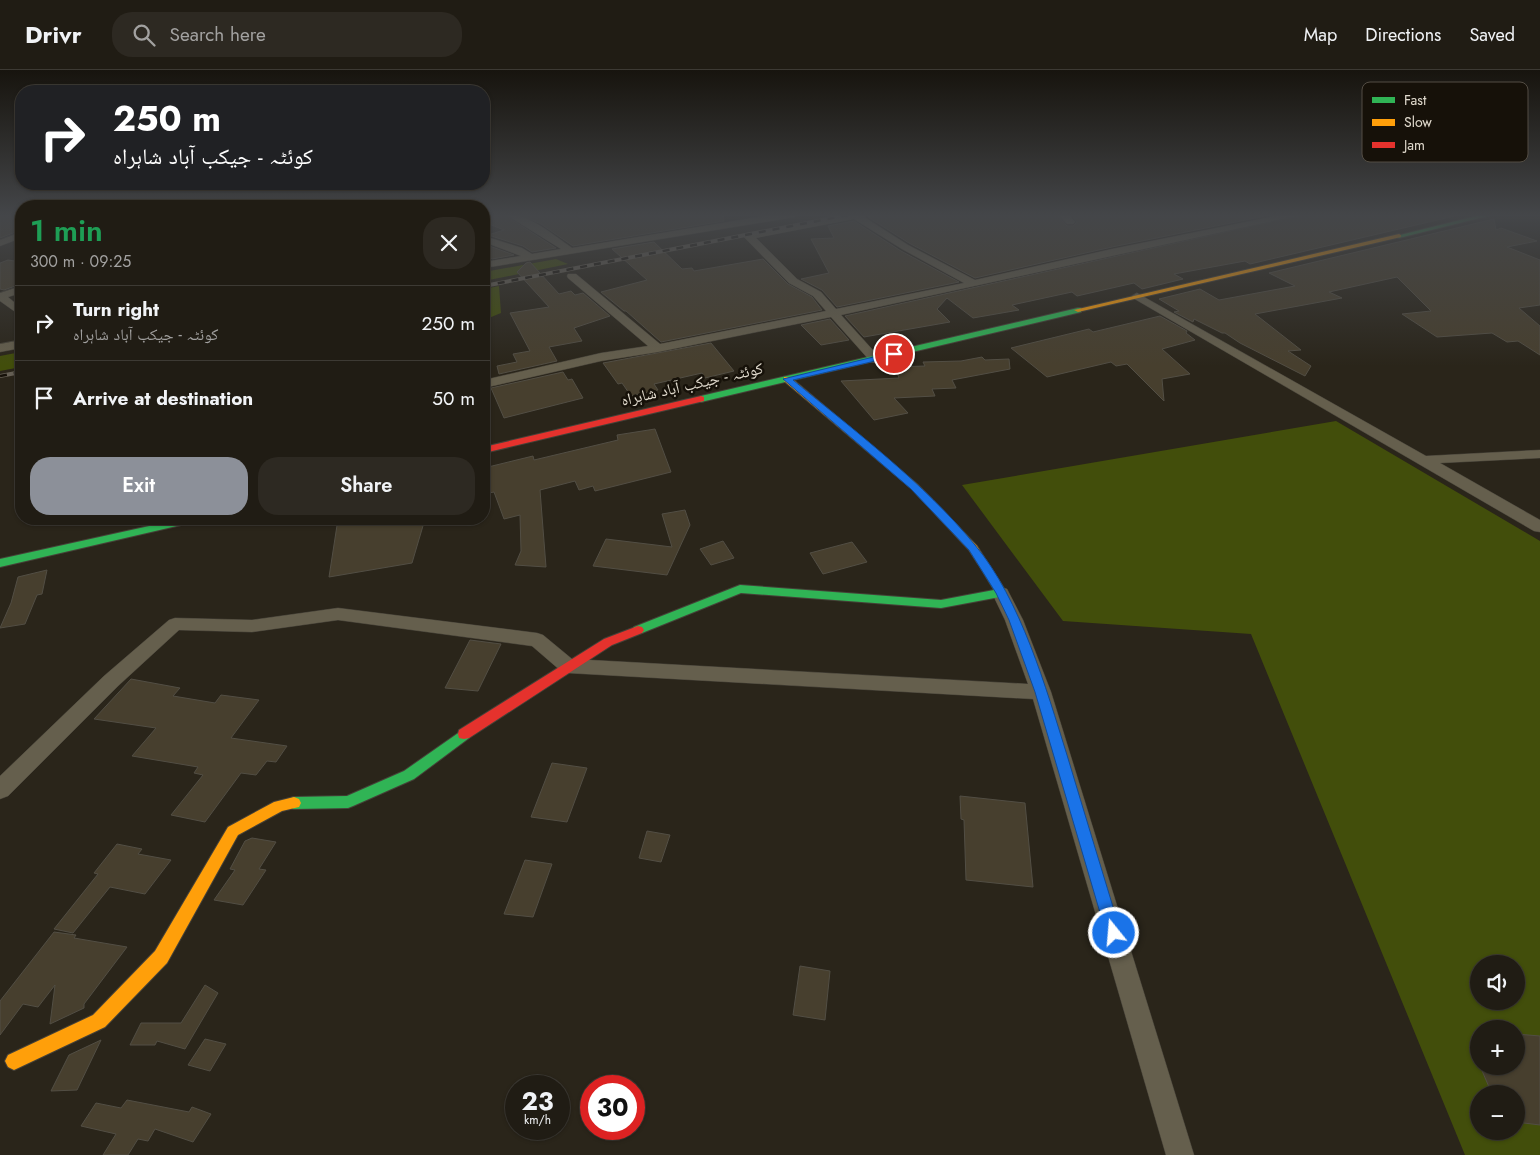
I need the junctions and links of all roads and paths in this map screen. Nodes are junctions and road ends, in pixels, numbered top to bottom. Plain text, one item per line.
1 (777, 265) edge
2 (939, 265) edge
3 (1056, 265) edge
4 (1274, 265) edge
5 (572, 276) dead end
6 (972, 283) junction
7 (15, 291) edge
8 (1, 296) edge
9 (1138, 296) junction
10 (15, 308) edge
11 (831, 312) junction
12 (15, 345) edge
13 (0, 348) edge
14 (658, 348) junction
15 (875, 359) junction
16 (787, 379) junction
17 (490, 383) edge
18 (490, 449) edge
19 (1540, 454) edge
20 (1422, 460) junction
21 (168, 525) edge
22 (1540, 528) edge
23 (0, 563) edge
24 (1001, 593) junction
25 (568, 666) junction
26 (1041, 692) junction
27 (0, 790) edge
28 (14, 1060) dead end
29 (1180, 1155) edge

1 - 11 street
2 - 6 street
3 - 6 street
4 - 9 main road, کوئٹہ - جیکب آباد شاہراہ
5 - 14 street
6 - 11 street
7 - 8 street
8 - 10 street
9 - 15 main road, کوئٹہ - جیکب آباد شاہراہ
9 - 20 street
11 - 14 street
11 - 15 street
12 - 13 street
14 - 17 street
15 - 16 main road, کوئٹہ - جیکب آباد شاہراہ
16 - 18 main road, کوئٹہ - جیکب آباد شاہراہ
16 - 24 main road
19 - 20 street
20 - 22 street
21 - 23 main road
24 - 25 main road
24 - 26 street
25 - 26 street
25 - 27 street
25 - 28 main road
26 - 29 street

